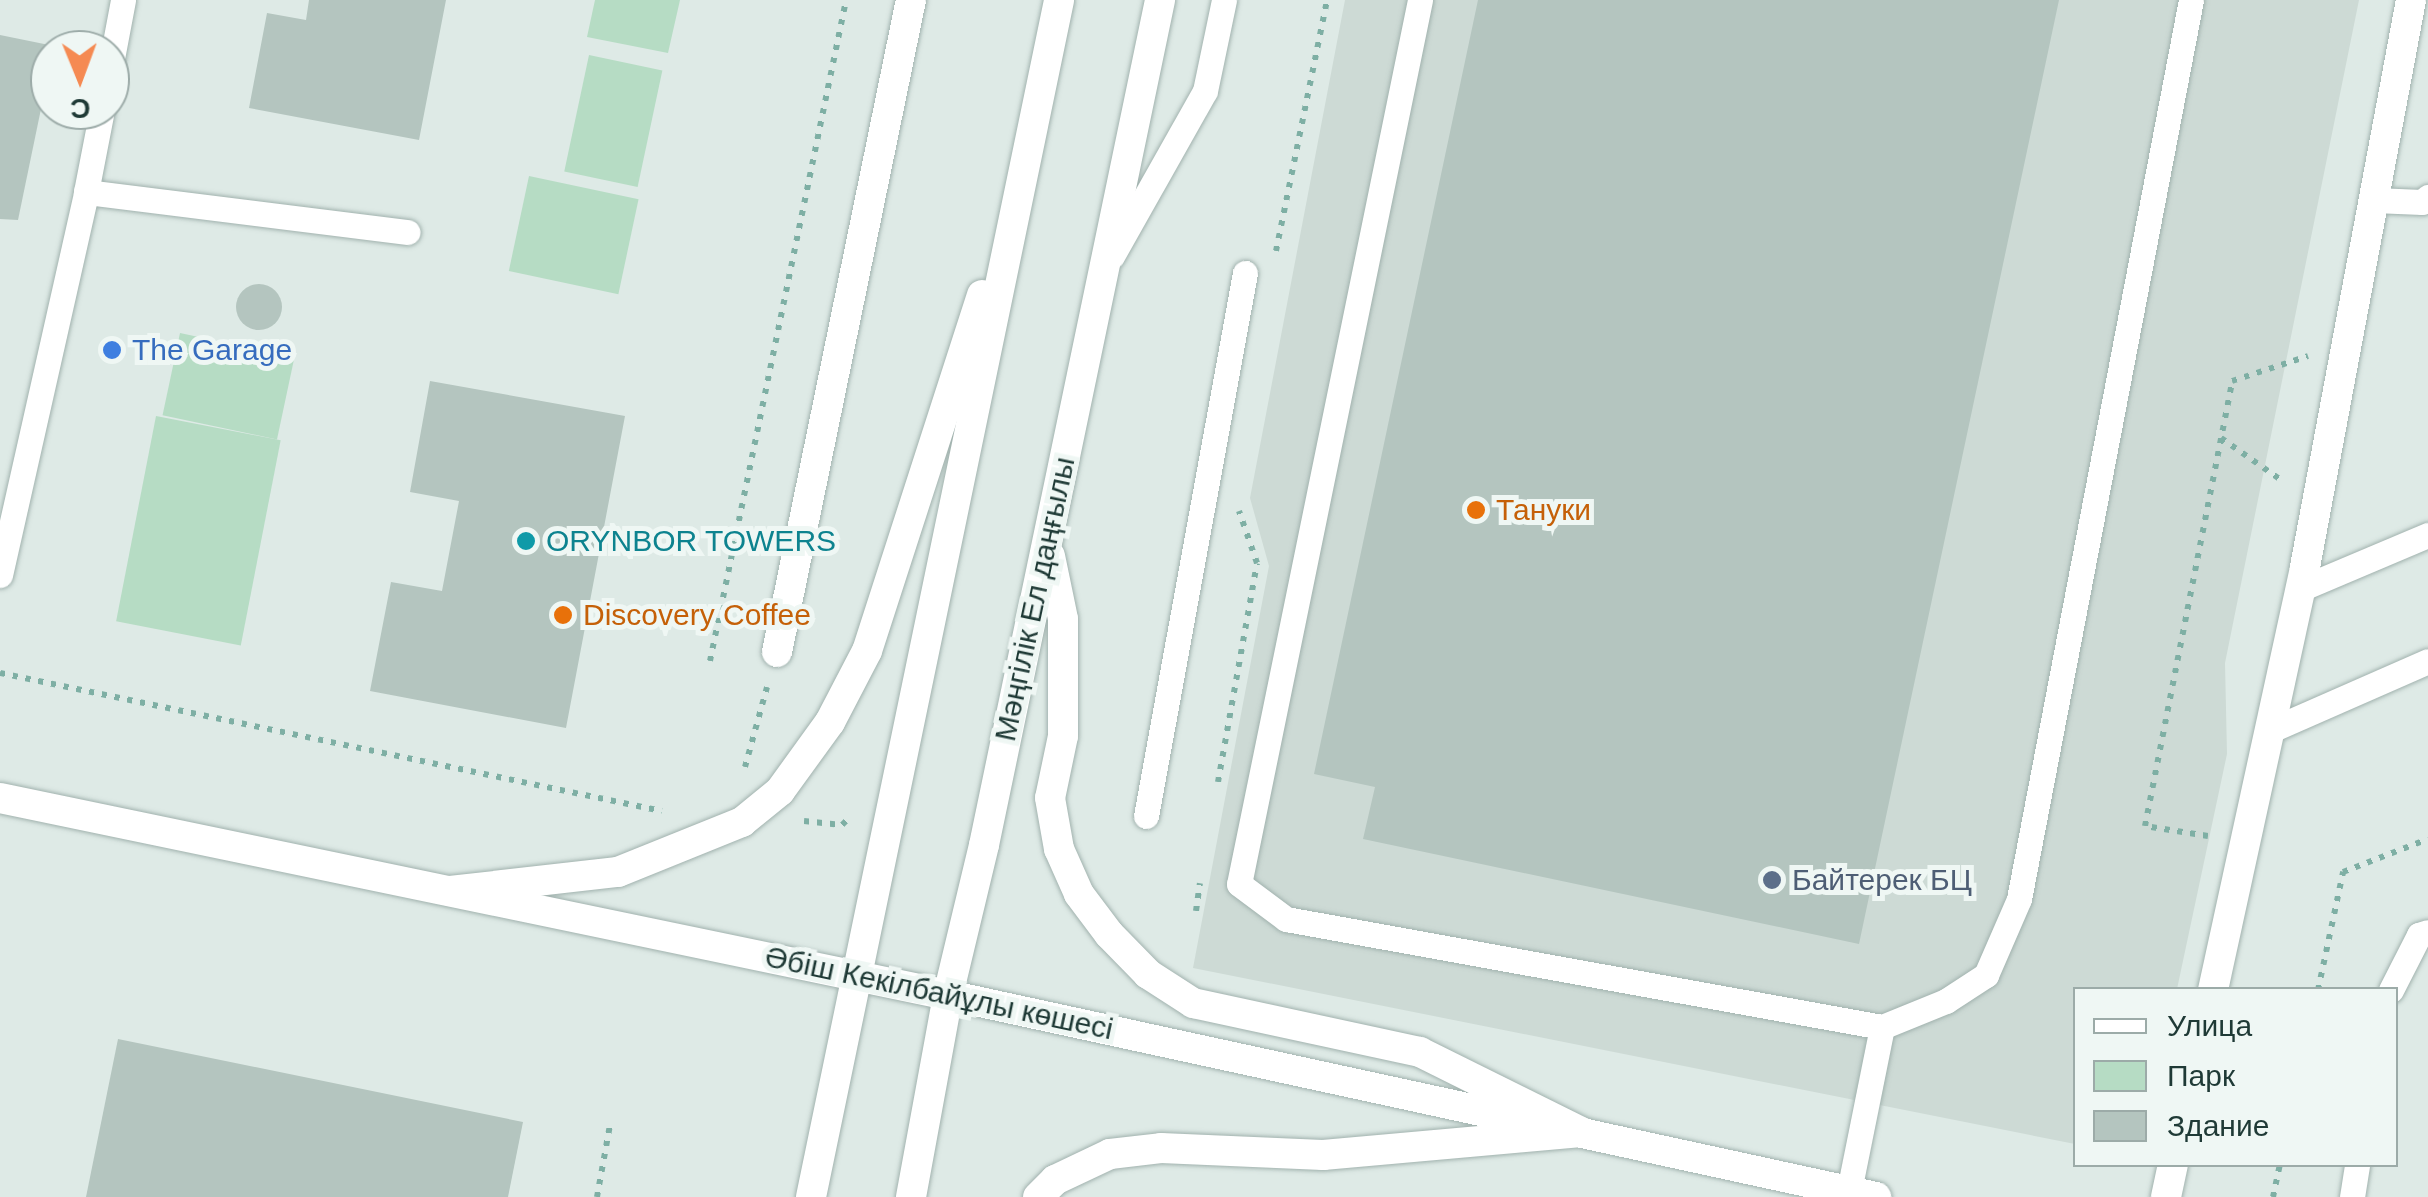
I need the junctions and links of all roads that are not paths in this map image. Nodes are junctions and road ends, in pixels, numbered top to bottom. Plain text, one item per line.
1 (124, 0) edge
2 (911, 0) edge
3 (1059, 0) edge
4 (1160, 0) edge
5 (1224, 0) edge
6 (1420, 0) edge
7 (2192, 0) edge
8 (2411, 0) edge
9 (118, 30) edge
10 (98, 130) edge
11 (1020, 188) junction
12 (86, 192) junction
13 (2428, 197) edge
14 (2374, 200) junction
15 (408, 232) dead end
16 (1104, 268) junction
17 (1245, 272) dead end
18 (2428, 535) edge
19 (1047, 541) junction
20 (0, 575) edge
21 (2300, 589) junction
22 (776, 652) road end
23 (2428, 662) edge
24 (2271, 730) junction
25 (0, 798) edge
26 (1146, 816) dead end
27 (450, 891) junction
28 (2428, 932) edge
29 (855, 975) junction
30 (2214, 987) edge
31 (2392, 987) edge
32 (948, 994) junction
33 (1882, 1027) junction
34 (1581, 1132) junction
35 (2172, 1167) edge
36 (2357, 1167) edge
37 (1862, 1194) edge
38 (810, 1197) edge
39 (911, 1197) edge
40 (1038, 1197) edge
41 (2166, 1197) edge
42 (2352, 1197) edge

1 - 9 lane
2 - 22 main road
3 - 11 main road
4 - 16 main road, Мәңгілік Ел даңғылы
5 - 16 lane
6 - 33 lane
7 - 33 lane
8 - 14 main road
10 - 12 lane
11 - 27 main road
11 - 29 main road
12 - 15 lane
12 - 20 lane
13 - 14 lane
14 - 21 main road
16 - 19 main road, Мәңгілік Ел даңғылы
17 - 26 lane
18 - 21 lane
19 - 32 main road, Мәңгілік Ел даңғылы
19 - 34 main road
21 - 24 main road
23 - 24 lane
24 - 30 main road
25 - 27 main road, Әбіш Кекілбайұлы көшесі
27 - 29 main road, Әбіш Кекілбайұлы көшесі
28 - 31 lane
29 - 32 main road, Әбіш Кекілбайұлы көшесі
29 - 38 main road
32 - 34 main road, Әбіш Кекілбайұлы көшесі
32 - 39 main road, Мәңгілік Ел даңғылы
33 - 37 lane
34 - 37 main road, Әбіш Кекілбайұлы көшесі
34 - 40 main road
35 - 41 main road
36 - 42 lane

